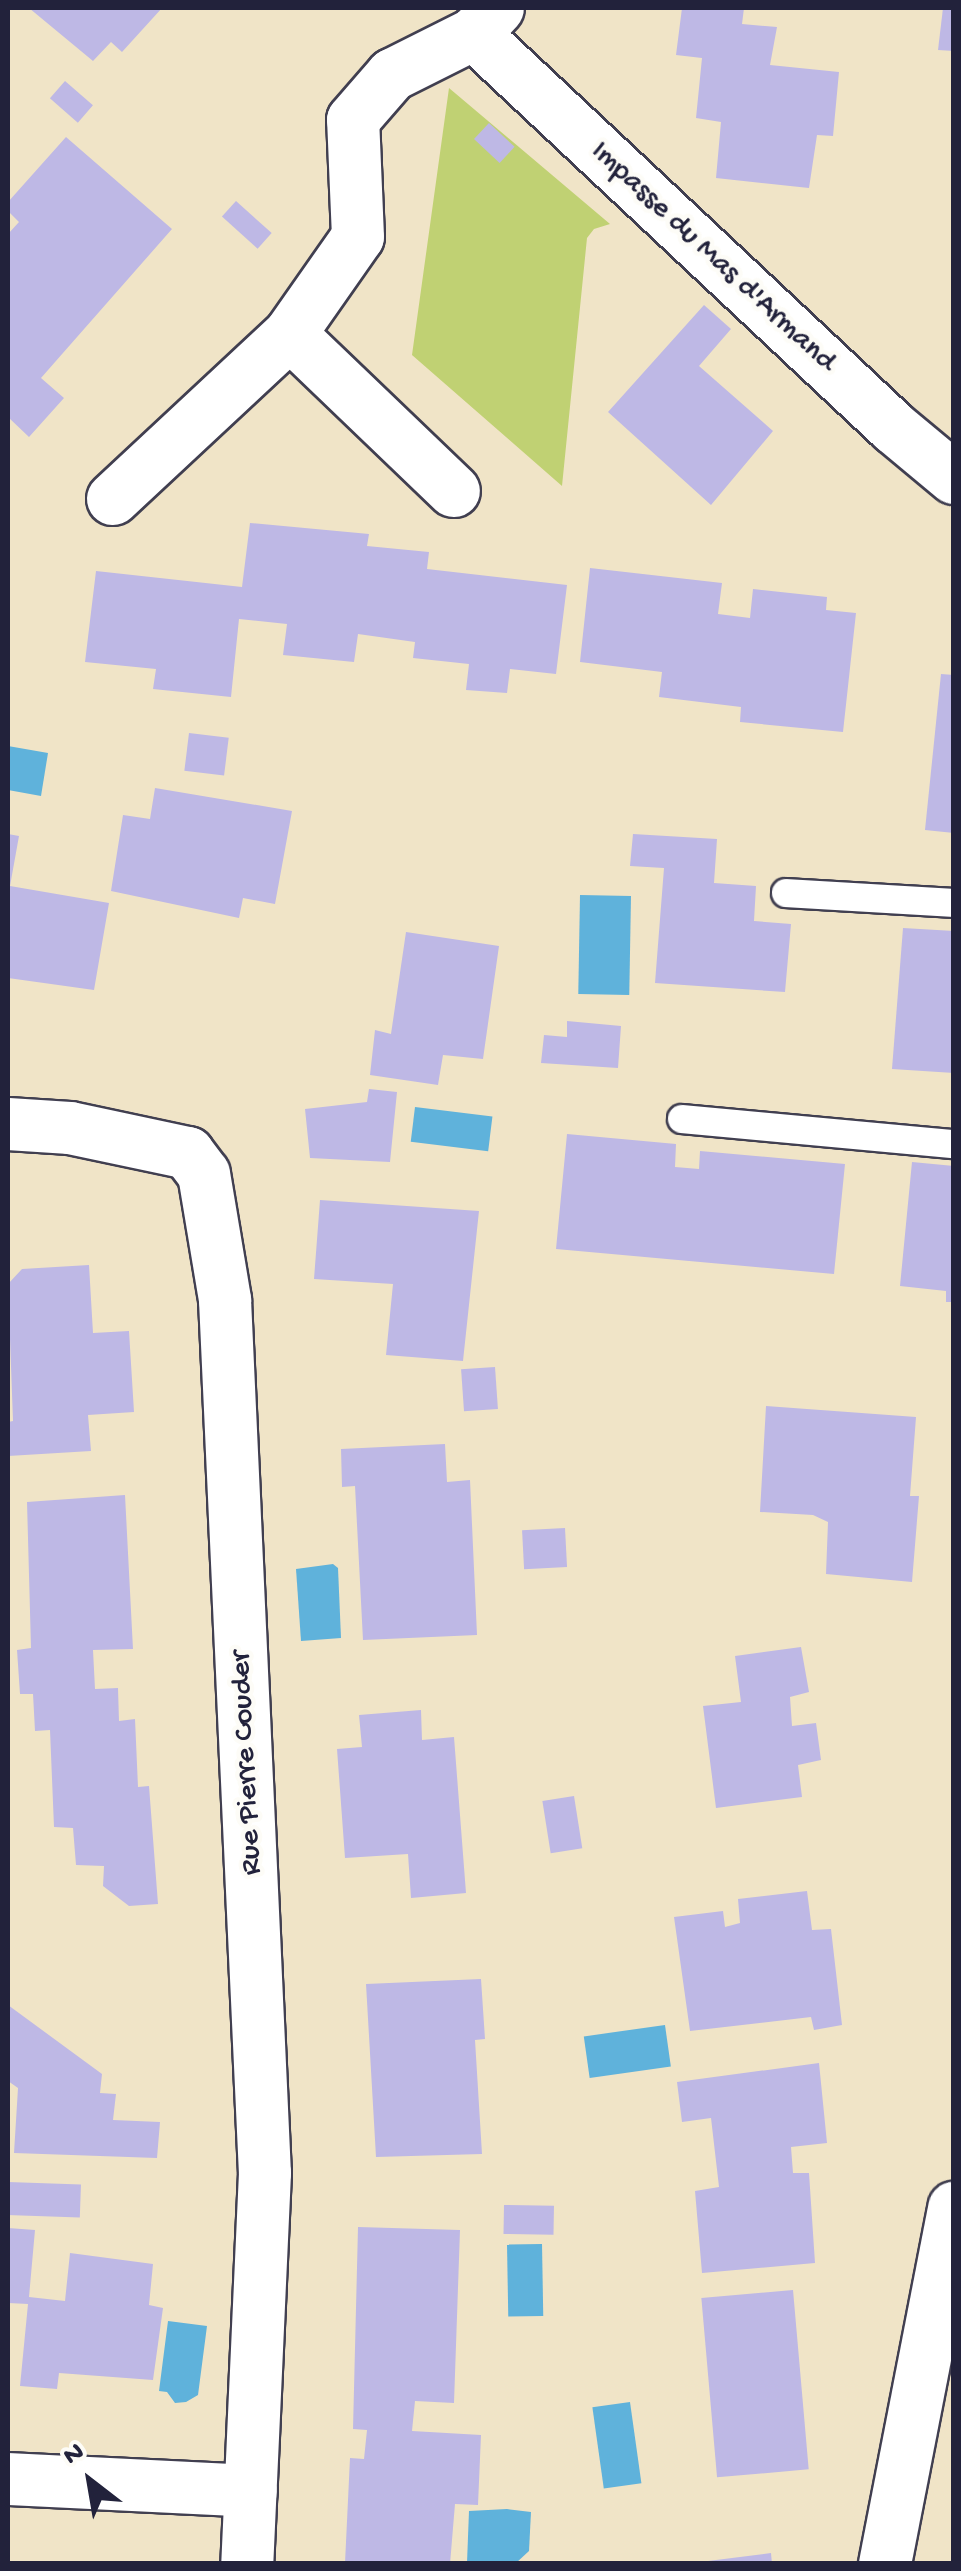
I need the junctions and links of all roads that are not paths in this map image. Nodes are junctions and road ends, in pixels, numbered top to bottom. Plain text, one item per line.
1 (486, 21) edge
2 (290, 334) junction
3 (954, 478) edge
4 (454, 491) dead end
5 (113, 498) dead end
6 (786, 894) dead end
7 (954, 903) edge
8 (682, 1119) dead end
9 (8, 1124) edge
10 (954, 1144) edge
11 (954, 2208) edge
12 (8, 2479) edge
13 (251, 2492) junction
14 (247, 2564) edge
15 (886, 2564) edge

1 - 2 street, Impasse du Mas d'Armand
1 - 3 street, Impasse du Mas d'Armand
2 - 4 street
2 - 5 street, Impasse du Mas d'Armand
6 - 7 lane
8 - 10 lane
9 - 13 street, Rue Pierre Couder
11 - 15 street
12 - 13 street
13 - 14 street, Rue Pierre Couder

